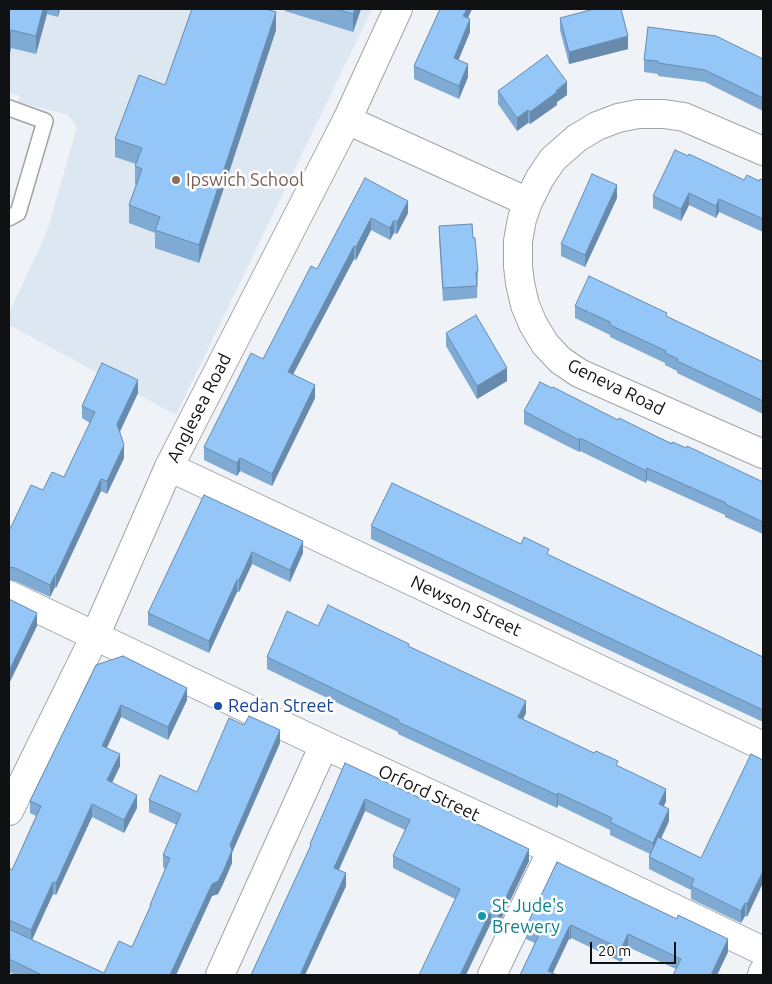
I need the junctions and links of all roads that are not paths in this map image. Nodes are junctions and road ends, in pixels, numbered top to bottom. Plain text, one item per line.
1 (398, 9) edge
2 (9, 108) edge
3 (347, 120) junction
4 (763, 152) edge
5 (528, 202) junction
6 (9, 218) edge
7 (763, 454) edge
8 (169, 467) junction
9 (9, 595) edge
10 (95, 636) junction
11 (324, 745) junction
12 (763, 746) edge
13 (9, 811) edge
14 (552, 850) junction
15 (763, 951) edge
16 (220, 975) edge
17 (492, 975) edge

1 - 3 street, Anglesea Road
2 - 6 lane
3 - 5 street
3 - 8 street, Anglesea Road
4 - 5 street, Geneva Road
5 - 7 street, Geneva Road
8 - 10 street, Anglesea Road
8 - 12 street, Newson Street
9 - 10 street, Orford Street
10 - 11 street, Orford Street
10 - 13 street, Anglesea Road
11 - 14 street, Orford Street
11 - 16 street
14 - 15 street, Orford Street
14 - 17 street

